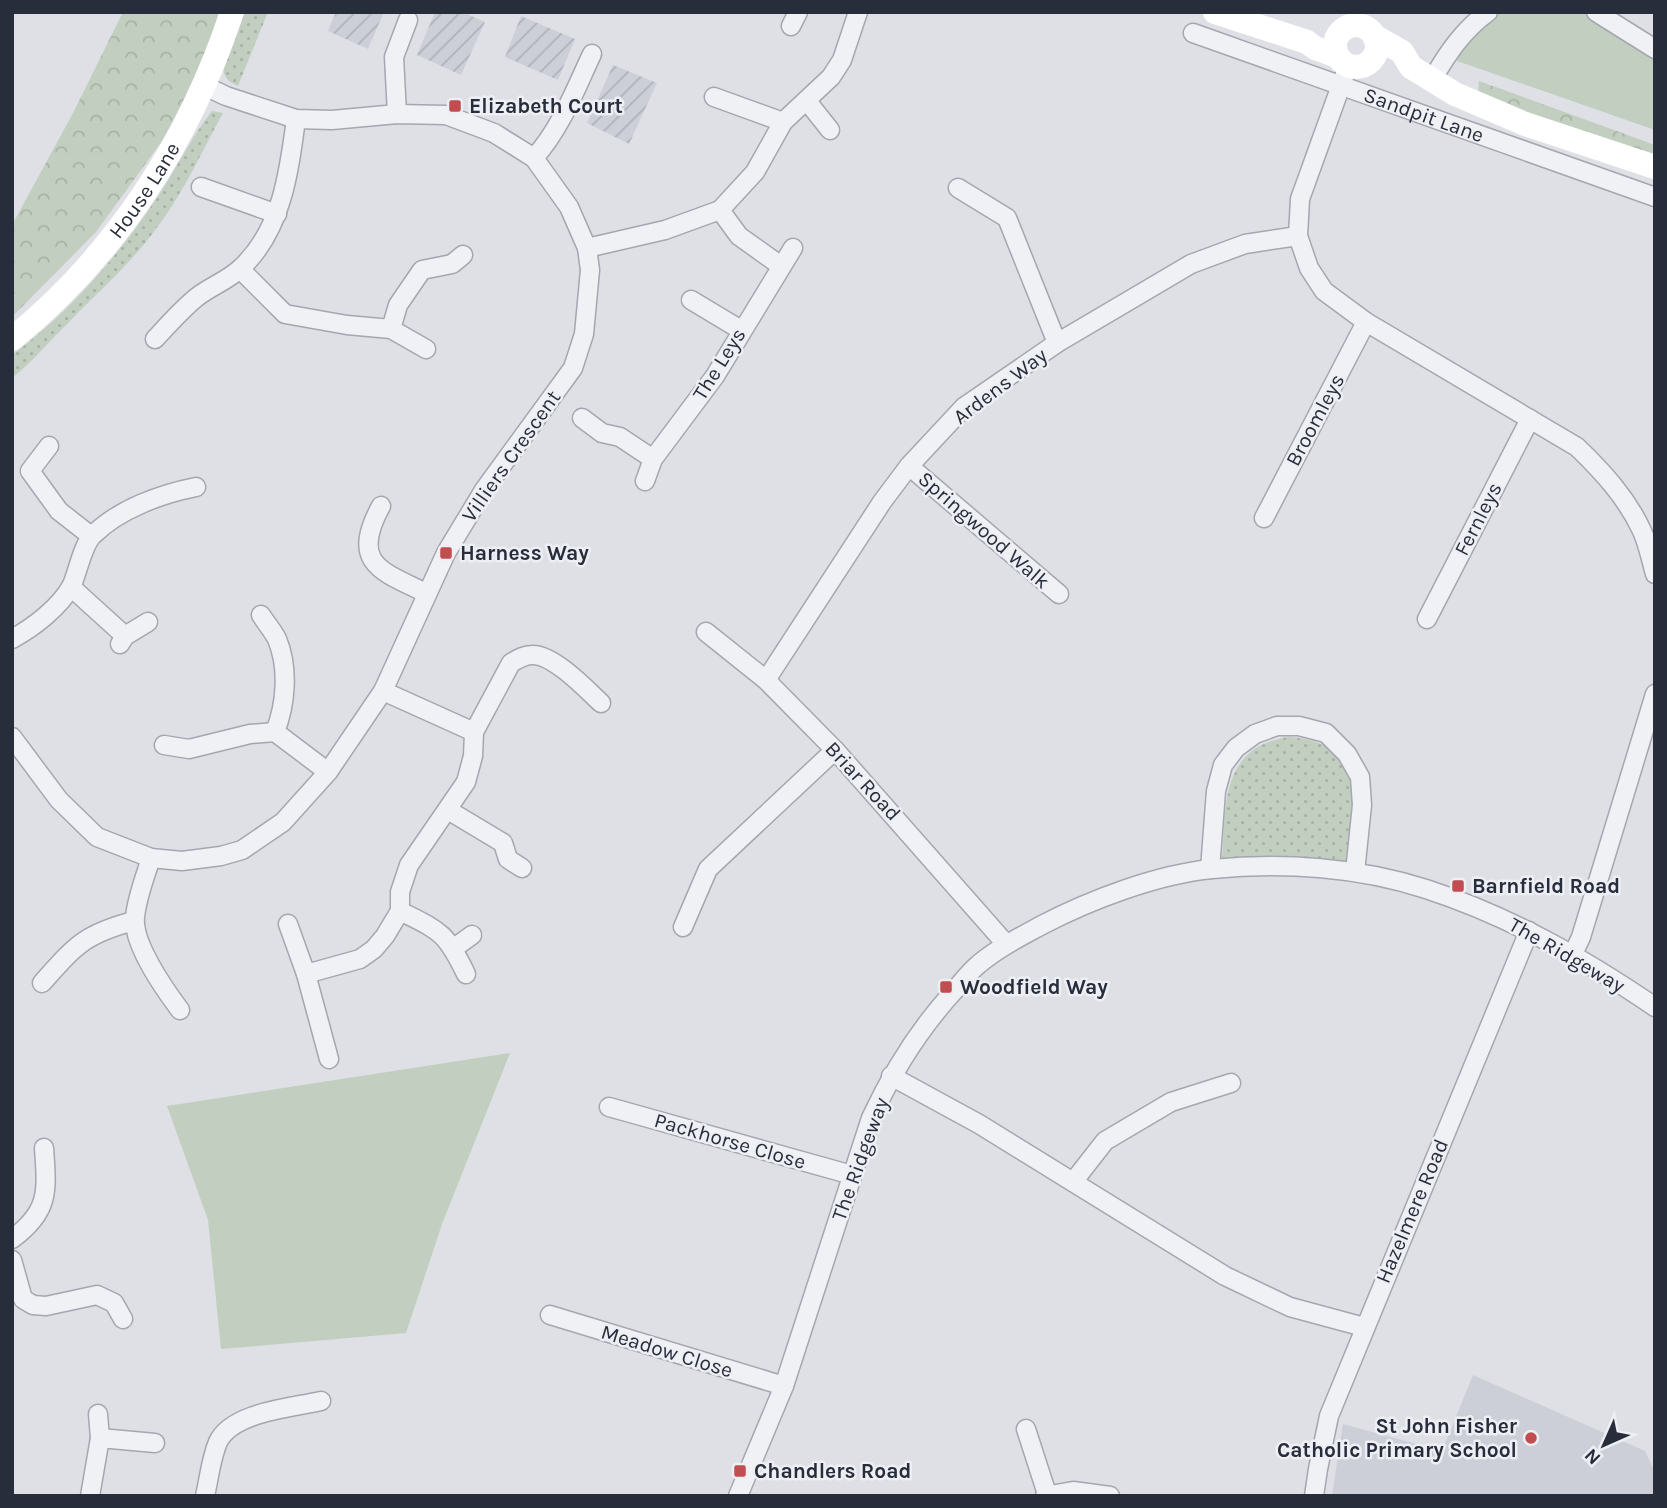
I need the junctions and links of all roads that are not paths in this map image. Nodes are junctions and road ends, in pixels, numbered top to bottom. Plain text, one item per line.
1 (232, 12) edge
2 (858, 12) edge
3 (1215, 12) edge
4 (1488, 12) edge
5 (1596, 12) edge
6 (408, 20) dead end
7 (1193, 33) dead end
8 (1374, 36) junction
9 (1655, 49) edge
10 (592, 54) dead end
11 (1347, 61) junction
12 (1421, 73) junction
13 (205, 86) junction
14 (714, 97) dead end
15 (807, 101) junction
16 (397, 114) junction
17 (296, 119) junction
18 (783, 122) junction
19 (830, 130) dead end
20 (534, 158) junction
21 (1655, 167) edge
22 (201, 187) dead end
23 (958, 188) dead end
24 (1655, 197) edge
25 (720, 210) junction
26 (277, 214) junction
27 (1298, 236) junction
28 (587, 248) junction
29 (793, 248) dead end
30 (463, 255) dead end
31 (781, 266) junction
32 (240, 269) junction
33 (691, 300) dead end
34 (1366, 322) junction
35 (391, 329) junction
36 (741, 330) junction
37 (12, 339) edge
38 (155, 339) dead end
39 (1057, 343) junction
40 (425, 349) dead end
41 (582, 418) dead end
42 (1530, 419) junction
43 (49, 446) dead end
44 (653, 459) junction
45 (909, 466) junction
46 (645, 481) dead end
47 (196, 487) dead end
48 (381, 506) dead end
49 (1264, 518) dead end
50 (1649, 530) edge
51 (91, 536) junction
52 (1655, 574) edge
53 (71, 587) junction
54 (426, 593) junction
55 (1059, 594) dead end
56 (261, 615) dead end
57 (1427, 619) dead end
58 (148, 622) dead end
59 (706, 632) dead end
60 (12, 639) edge
61 (766, 680) junction
62 (383, 691) junction
63 (1655, 694) edge
64 (601, 703) dead end
65 (275, 732) junction
66 (474, 732) junction
67 (14, 744) edge
68 (164, 745) dead end
69 (835, 750) junction
70 (328, 772) junction
71 (448, 810) junction
72 (151, 859) junction
73 (523, 868) dead end
74 (1210, 869) junction
75 (1355, 873) junction
76 (400, 911) junction
77 (134, 921) junction
78 (288, 924) dead end
79 (682, 927) dead end
80 (1529, 931) junction
81 (472, 936) dead end
82 (1006, 944) junction
83 (454, 948) junction
84 (1573, 954) junction
85 (306, 974) junction
86 (466, 974) dead end
87 (42, 983) dead end
88 (1655, 1007) edge
89 (180, 1010) dead end
90 (329, 1059) dead end
91 (891, 1076) junction
92 (1231, 1083) dead end
93 (609, 1107) dead end
94 (44, 1148) dead end
95 (852, 1175) junction
96 (1073, 1182) junction
97 (12, 1239) edge
98 (12, 1261) edge
99 (550, 1315) dead end
100 (123, 1319) dead end
101 (1364, 1327) junction
102 (784, 1386) junction
103 (321, 1401) dead end
104 (98, 1414) dead end
105 (1026, 1429) dead end
106 (100, 1438) junction
107 (155, 1443) dead end
108 (1046, 1495) edge
109 (90, 1496) edge
110 (205, 1496) edge
111 (738, 1496) edge
112 (1110, 1496) edge
113 (1314, 1496) edge

1 - 13 street, House Lane
2 - 15 street
3 - 11 street, Sandpit Lane
4 - 12 street
5 - 9 street
6 - 16 street
7 - 11 street, Sandpit Lane
8 - 11 street
8 - 11 street, Sandpit Lane
8 - 12 street, Sandpit Lane
10 - 20 street
11 - 12 street, Sandpit Lane
11 - 24 street, Sandpit Lane
11 - 27 street
12 - 21 street, Sandpit Lane
13 - 17 street, Villiers Crescent
13 - 37 street, House Lane
14 - 18 street
15 - 18 street
15 - 19 street
16 - 17 street, Villiers Crescent
16 - 20 street, Villiers Crescent
17 - 26 street
18 - 25 street
20 - 28 street, Villiers Crescent
22 - 26 street
23 - 39 street
25 - 28 street
25 - 31 street
26 - 32 street
27 - 34 street
27 - 39 street, Ardens Way
28 - 54 street, Villiers Crescent
29 - 31 street, The Leys
30 - 35 street
31 - 36 street, The Leys
32 - 35 street
32 - 38 street
33 - 36 street
34 - 42 street
34 - 49 street, Broomleys
35 - 40 street
36 - 44 street, The Leys
39 - 45 street, Ardens Way
41 - 44 street
42 - 50 street
42 - 57 street, Fernleys
43 - 51 street
44 - 46 street, The Leys
45 - 55 street, Springwood Walk
45 - 61 street, Ardens Way
47 - 51 street
48 - 54 street
50 - 52 street
51 - 53 street
53 - 58 street
53 - 60 street
54 - 62 street, Villiers Crescent
56 - 65 street
59 - 61 street, Briar Road
61 - 69 street, Briar Road
62 - 66 street
62 - 70 street, Villiers Crescent
63 - 84 street
64 - 66 street
65 - 68 street
65 - 70 street
66 - 71 street
67 - 72 street, Villiers Crescent
69 - 79 street
69 - 82 street, Briar Road
70 - 72 street, Villiers Crescent
71 - 73 street
71 - 76 street
72 - 77 street
74 - 75 street, The Ridgeway
74 - 75 street
74 - 82 street, The Ridgeway
75 - 80 street, The Ridgeway
76 - 83 street
76 - 85 street
77 - 87 street
77 - 89 street
78 - 85 street
80 - 84 street, The Ridgeway
80 - 101 street, Hazelmere Road
81 - 83 street
82 - 91 street, The Ridgeway
83 - 86 street
84 - 88 street, The Ridgeway
85 - 90 street
91 - 95 street, The Ridgeway
91 - 96 street
92 - 96 street
93 - 95 street, Packhorse Close
94 - 97 street
95 - 102 street, The Ridgeway
96 - 101 street
98 - 100 street
99 - 102 street, Meadow Close
101 - 113 street, Hazelmere Road
102 - 111 street, The Ridgeway
103 - 110 street
104 - 106 street
105 - 108 street
106 - 107 street
106 - 109 street
108 - 112 street

